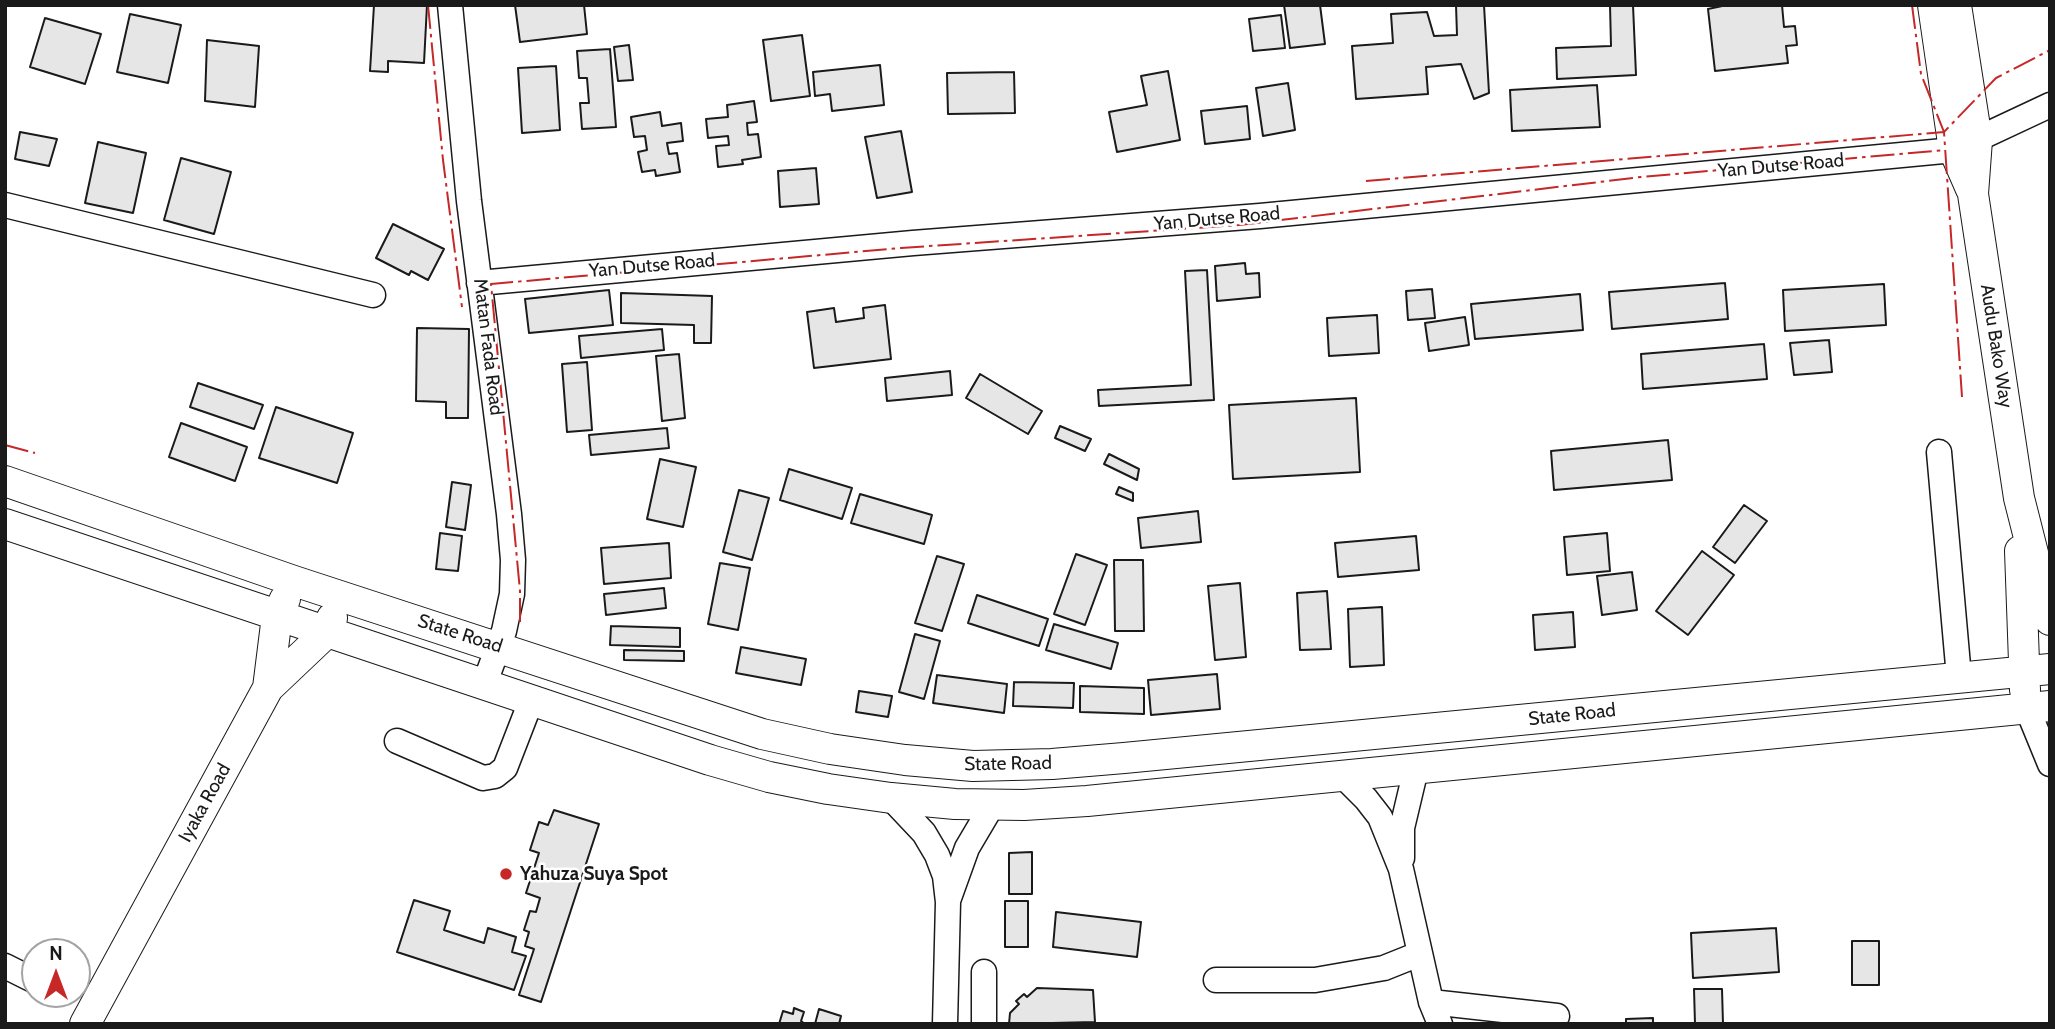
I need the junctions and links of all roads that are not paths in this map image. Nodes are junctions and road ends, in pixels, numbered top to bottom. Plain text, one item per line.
1 (450, 5) edge
2 (1933, 5) edge
3 (1956, 5) edge
4 (2050, 105) edge
5 (1965, 145) junction
6 (5, 205) edge
7 (479, 283) junction
8 (373, 295) dead end
9 (1939, 452) dead end
10 (5, 481) edge
11 (2019, 498) junction
12 (5, 524) edge
13 (294, 581) junction
14 (341, 596) junction
15 (277, 616) junction
16 (2050, 620) edge
17 (326, 633) junction
18 (499, 646) junction
19 (2036, 670) edge
20 (1959, 677) junction
21 (484, 685) junction
22 (268, 688) junction
23 (531, 701) junction
24 (2038, 707) edge
25 (397, 741) dead end
26 (2050, 764) edge
27 (1416, 769) junction
28 (1344, 777) junction
29 (891, 798) junction
30 (993, 804) junction
31 (1401, 869) junction
32 (948, 902) junction
33 (1419, 954) junction
34 (5, 966) edge
35 (984, 972) dead end
36 (21, 974) edge
37 (1216, 980) dead end
38 (1436, 1013) edge
39 (1556, 1016) dead end
40 (85, 1024) edge
41 (945, 1024) edge
42 (984, 1024) edge

1 - 7 street, Matan Fada Road
2 - 5 main road, Audu Bako Way
3 - 5 main road, Audu Bako Way
4 - 5 street
5 - 7 street, Yan Dutse Road
5 - 11 main road, Audu Bako Way
6 - 8 street
7 - 18 street, Matan Fada Road
9 - 20 street
10 - 13 main road, State Road
11 - 16 main road, Audu Bako Way
11 - 19 main road, Audu Bako Way
12 - 15 main road, State Road
13 - 14 main road, State Road
13 - 15 main road
14 - 17 main road, Iyaka Road
14 - 18 main road, State Road
15 - 17 main road, State Road
15 - 22 main road
17 - 21 main road, State Road
17 - 22 main road, Iyaka Road
18 - 20 main road, State Road
18 - 21 street, Matan Fada Road
19 - 20 main road, State Road
19 - 24 main road, Audu Bako Way
21 - 23 main road, State Road
22 - 40 main road, Iyaka Road
23 - 25 street
23 - 29 main road, State Road
24 - 26 street
24 - 27 main road, State Road
27 - 28 main road, State Road
27 - 31 street
28 - 30 main road, State Road
28 - 31 street
29 - 30 main road, State Road
29 - 32 street
30 - 32 street
31 - 33 street
32 - 41 street
33 - 37 street
33 - 38 street
34 - 36 street
35 - 42 street
38 - 39 street

